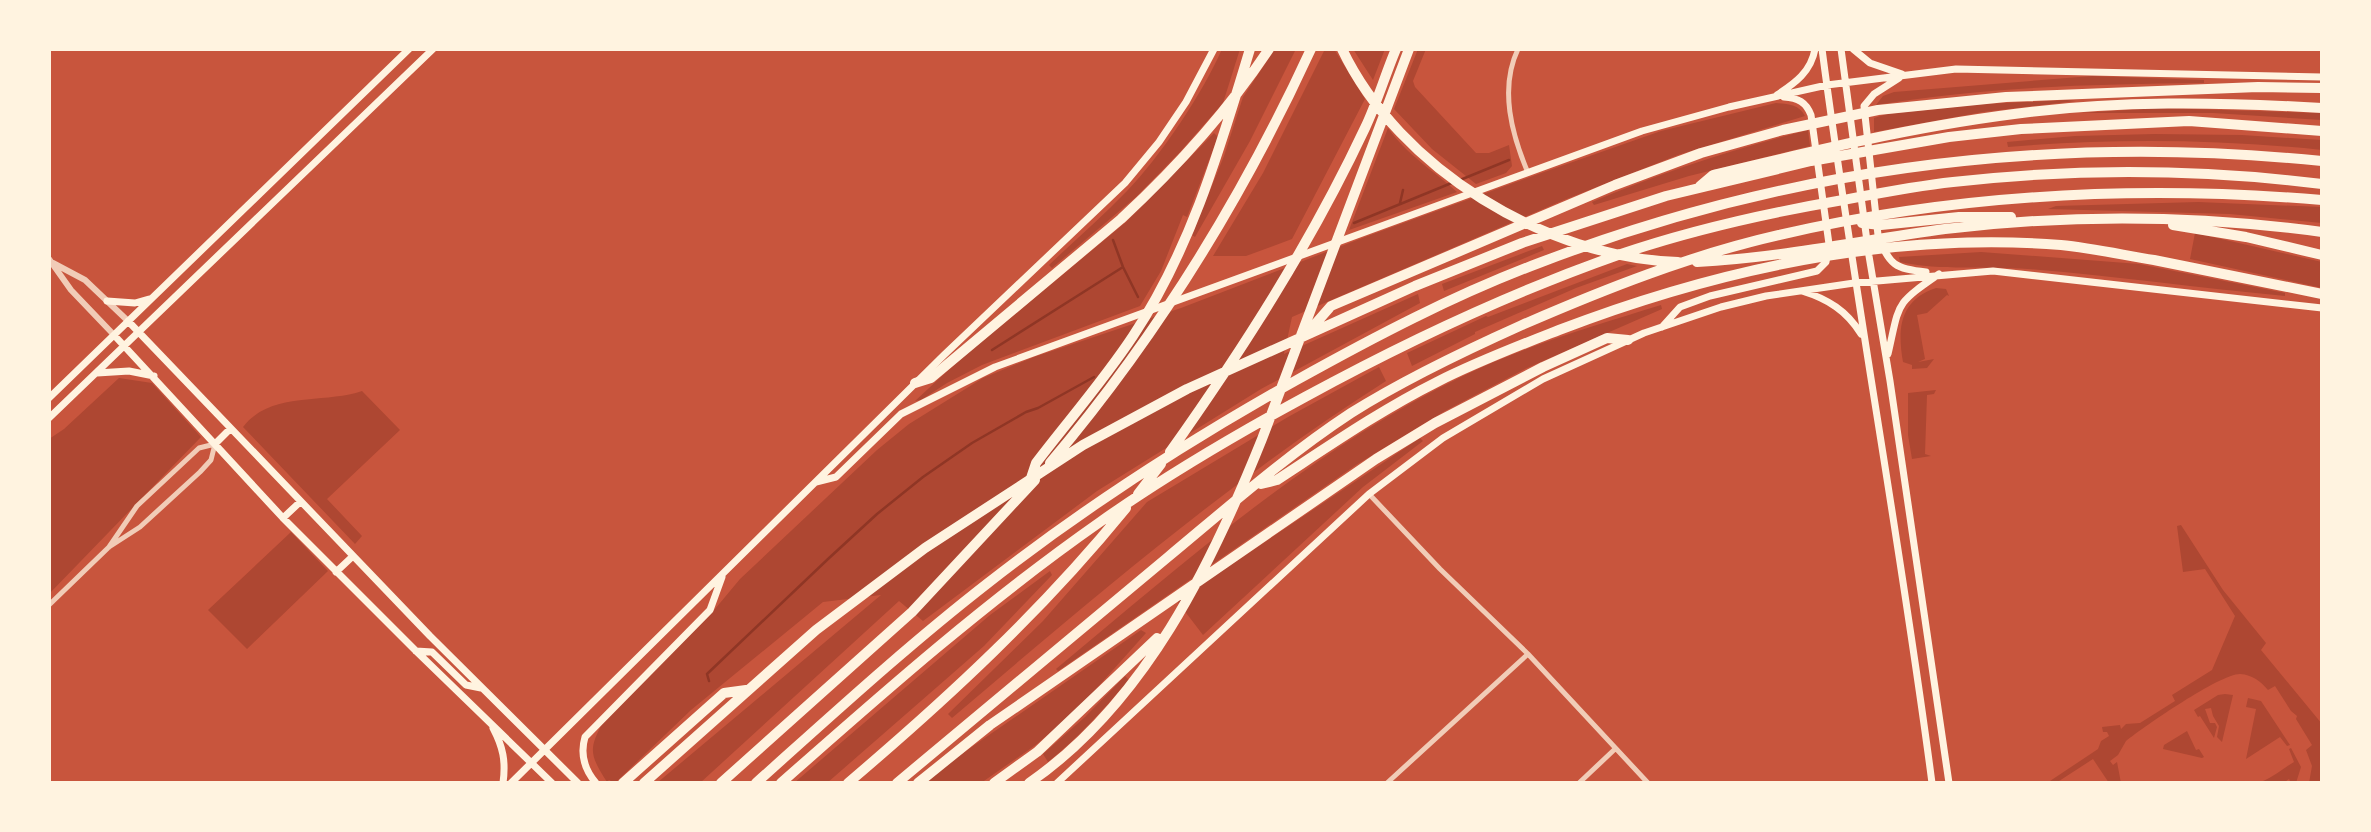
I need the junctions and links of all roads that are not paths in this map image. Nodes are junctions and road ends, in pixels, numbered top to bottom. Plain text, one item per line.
1 (409, 49) edge
2 (433, 49) edge
3 (1214, 49) edge
4 (1269, 49) edge
5 (1311, 49) edge
6 (1342, 49) edge
7 (1396, 49) edge
8 (1409, 49) edge
9 (1518, 49) edge
10 (1815, 49) edge
11 (1822, 49) edge
12 (1841, 49) edge
13 (1853, 49) edge
14 (1248, 54) edge
15 (387, 70) junction
16 (1906, 75) junction
17 (2322, 77) edge
18 (399, 82) junction
19 (1845, 84) junction
20 (1827, 85) junction
21 (2322, 88) edge
22 (1773, 97) junction
23 (2322, 108) edge
24 (2322, 131) edge
25 (2322, 161) edge
26 (1528, 173) junction
27 (2322, 184) edge
28 (1697, 189) junction
29 (2322, 200) edge
30 (1844, 222) junction
31 (2322, 232) edge
32 (2322, 255) edge
33 (50, 261) edge
34 (1940, 274) junction
35 (1873, 281) junction
36 (1854, 283) junction
37 (1798, 289) junction
38 (2322, 294) edge
39 (150, 299) junction
40 (107, 300) junction
41 (2322, 308) edge
42 (128, 321) junction
43 (1661, 328) junction
44 (139, 333) junction
45 (1307, 333) junction
46 (114, 335) junction
47 (1628, 340) junction
48 (1864, 340) junction
49 (125, 346) junction
50 (1887, 360) junction
51 (96, 373) junction
52 (154, 376) junction
53 (915, 383) junction
54 (49, 398) edge
55 (49, 418) edge
56 (230, 429) junction
57 (215, 444) junction
58 (1904, 472) junction
59 (1887, 474) junction
60 (816, 482) junction
61 (1257, 485) junction
62 (1028, 488) junction
63 (1369, 494) junction
64 (300, 502) junction
65 (283, 518) junction
66 (109, 547) junction
67 (353, 556) junction
68 (336, 572) junction
69 (723, 573) junction
70 (49, 605) edge
71 (1170, 625) junction
72 (416, 651) junction
73 (1528, 654) junction
74 (482, 689) junction
75 (747, 690) junction
76 (1938, 712) junction
77 (1922, 715) junction
78 (491, 724) junction
79 (545, 749) junction
80 (1615, 749) junction
81 (532, 762) junction
82 (503, 783) edge
83 (511, 783) edge
84 (552, 783) edge
85 (578, 783) edge
86 (596, 783) edge
87 (623, 783) edge
88 (645, 783) edge
89 (721, 783) edge
90 (756, 783) edge
91 (781, 783) edge
92 (848, 783) edge
93 (897, 783) edge
94 (918, 783) edge
95 (993, 783) edge
96 (1029, 783) edge
97 (1057, 783) edge
98 (1387, 783) edge
99 (1579, 783) edge
100 (1648, 783) edge
101 (1932, 783) edge
102 (1949, 783) edge

1 - 15 main road
2 - 18 main road
3 - 53 main road
4 - 53 highway
5 - 62 highway
6 - 31 highway
7 - 92 highway
8 - 71 highway
9 - 26 street
10 - 22 main road
11 - 20 main road
12 - 19 main road
13 - 16 main road
14 - 62 highway
15 - 18 main road
15 - 39 main road
16 - 17 main road
16 - 19 main road
16 - 34 main road
18 - 44 main road
19 - 20 main road
19 - 35 main road
20 - 22 main road
20 - 36 main road
21 - 45 highway
22 - 26 main road
22 - 43 main road
23 - 28 highway
24 - 28 highway
25 - 90 highway
26 - 60 main road
27 - 91 highway
28 - 45 highway
29 - 30 highway
30 - 32 highway
30 - 61 highway
33 - 40 street
33 - 46 street
34 - 35 main road
34 - 41 main road
34 - 50 main road
35 - 36 main road
35 - 50 main road
36 - 37 main road
36 - 48 main road
37 - 43 main road
37 - 48 main road
38 - 61 highway
39 - 40 main road
39 - 42 main road
40 - 42 street
42 - 44 main road
42 - 46 main road
43 - 47 main road
44 - 49 main road
44 - 56 main road
45 - 75 highway
46 - 49 main road
46 - 54 main road
47 - 63 main road
47 - 94 highway
48 - 59 main road
49 - 51 main road
49 - 52 main road
50 - 58 main road
51 - 52 main road
51 - 55 main road
52 - 57 main road
53 - 60 main road
56 - 57 main road
56 - 64 main road
57 - 65 main road
57 - 66 street
57 - 66 street
58 - 59 main road
58 - 76 main road
59 - 77 main road
60 - 69 main road
61 - 93 highway
62 - 89 highway
63 - 73 street
63 - 97 main road
64 - 65 main road
64 - 67 main road
65 - 68 main road
66 - 70 street
67 - 68 main road
67 - 74 main road
68 - 72 main road
69 - 79 main road
69 - 86 main road
71 - 95 highway
71 - 96 highway
72 - 74 main road
72 - 78 main road
73 - 80 street
73 - 98 street
74 - 79 main road
75 - 87 highway
75 - 88 highway
76 - 77 main road
76 - 102 main road
77 - 101 main road
78 - 81 main road
78 - 82 main road
79 - 81 main road
79 - 85 main road
80 - 99 street
80 - 100 street
81 - 83 main road
81 - 84 main road

